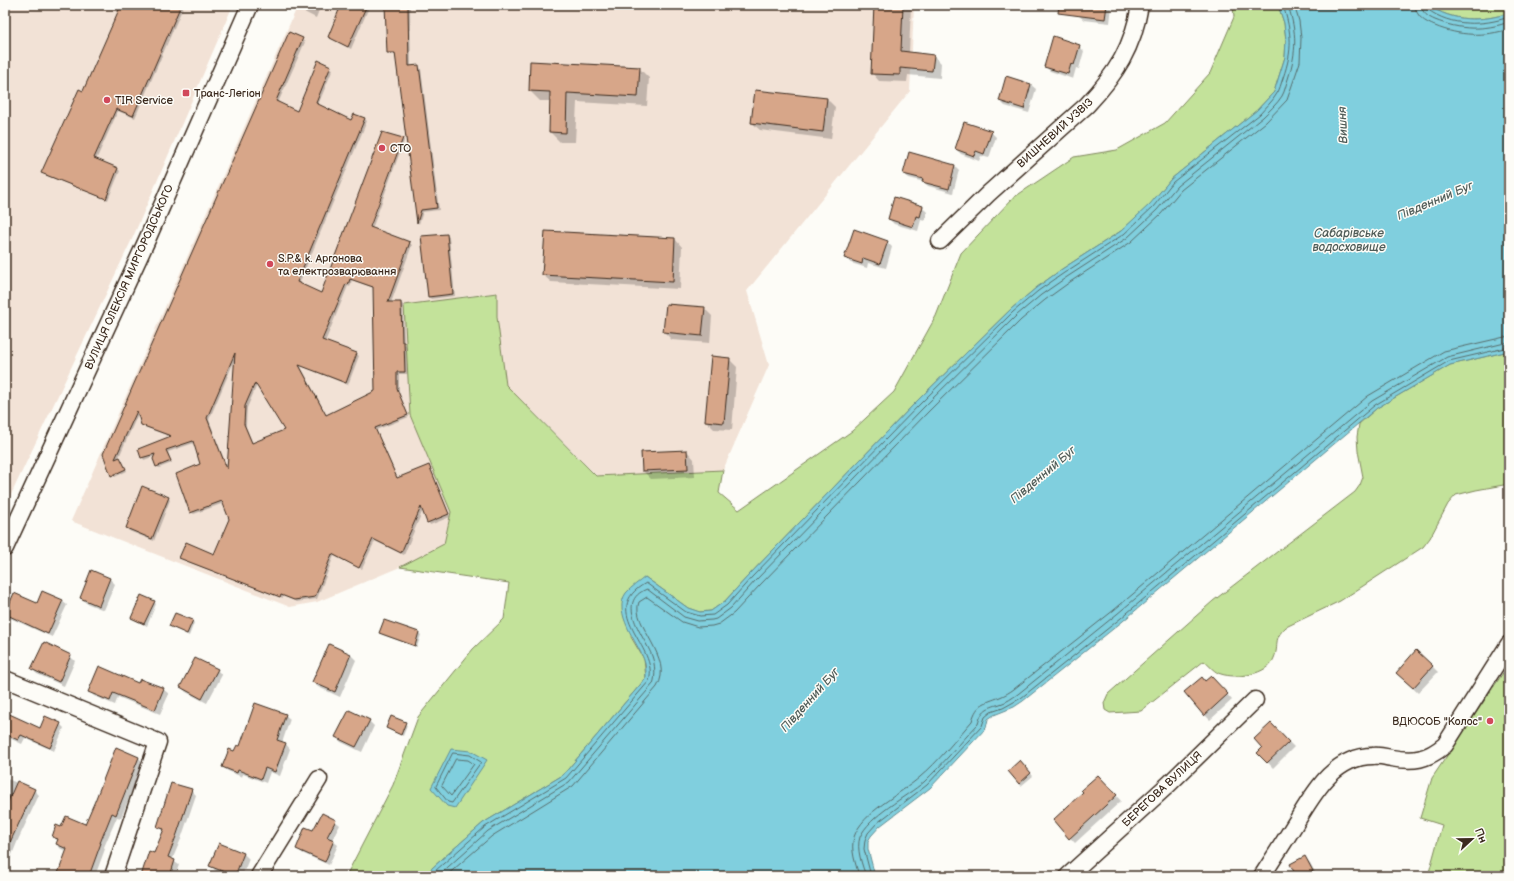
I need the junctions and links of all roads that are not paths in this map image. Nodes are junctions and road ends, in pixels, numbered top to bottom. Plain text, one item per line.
1 (250, 5) edge
2 (1140, 5) edge
3 (940, 241) dead end
4 (11, 522) edge
5 (5, 548) edge
6 (1509, 644) edge
7 (5, 679) edge
8 (1255, 700) dead end
9 (319, 779) dead end
10 (113, 876) edge
11 (259, 876) edge
12 (1068, 876) edge
13 (1262, 876) edge

1 - 4 street, ВУЛИЦЯ ОЛЕКСІЯ МИРГОРОДСЬКОГО
2 - 3 street, ВИШНЕВИЙ УЗВІЗ
4 - 5 street, ВУЛИЦЯ ОЛЕКСІЯ МИРГОРОДСЬКОГО
6 - 13 street
7 - 10 street
8 - 12 street, БЕРЕГОВА ВУЛИЦЯ
9 - 11 street

